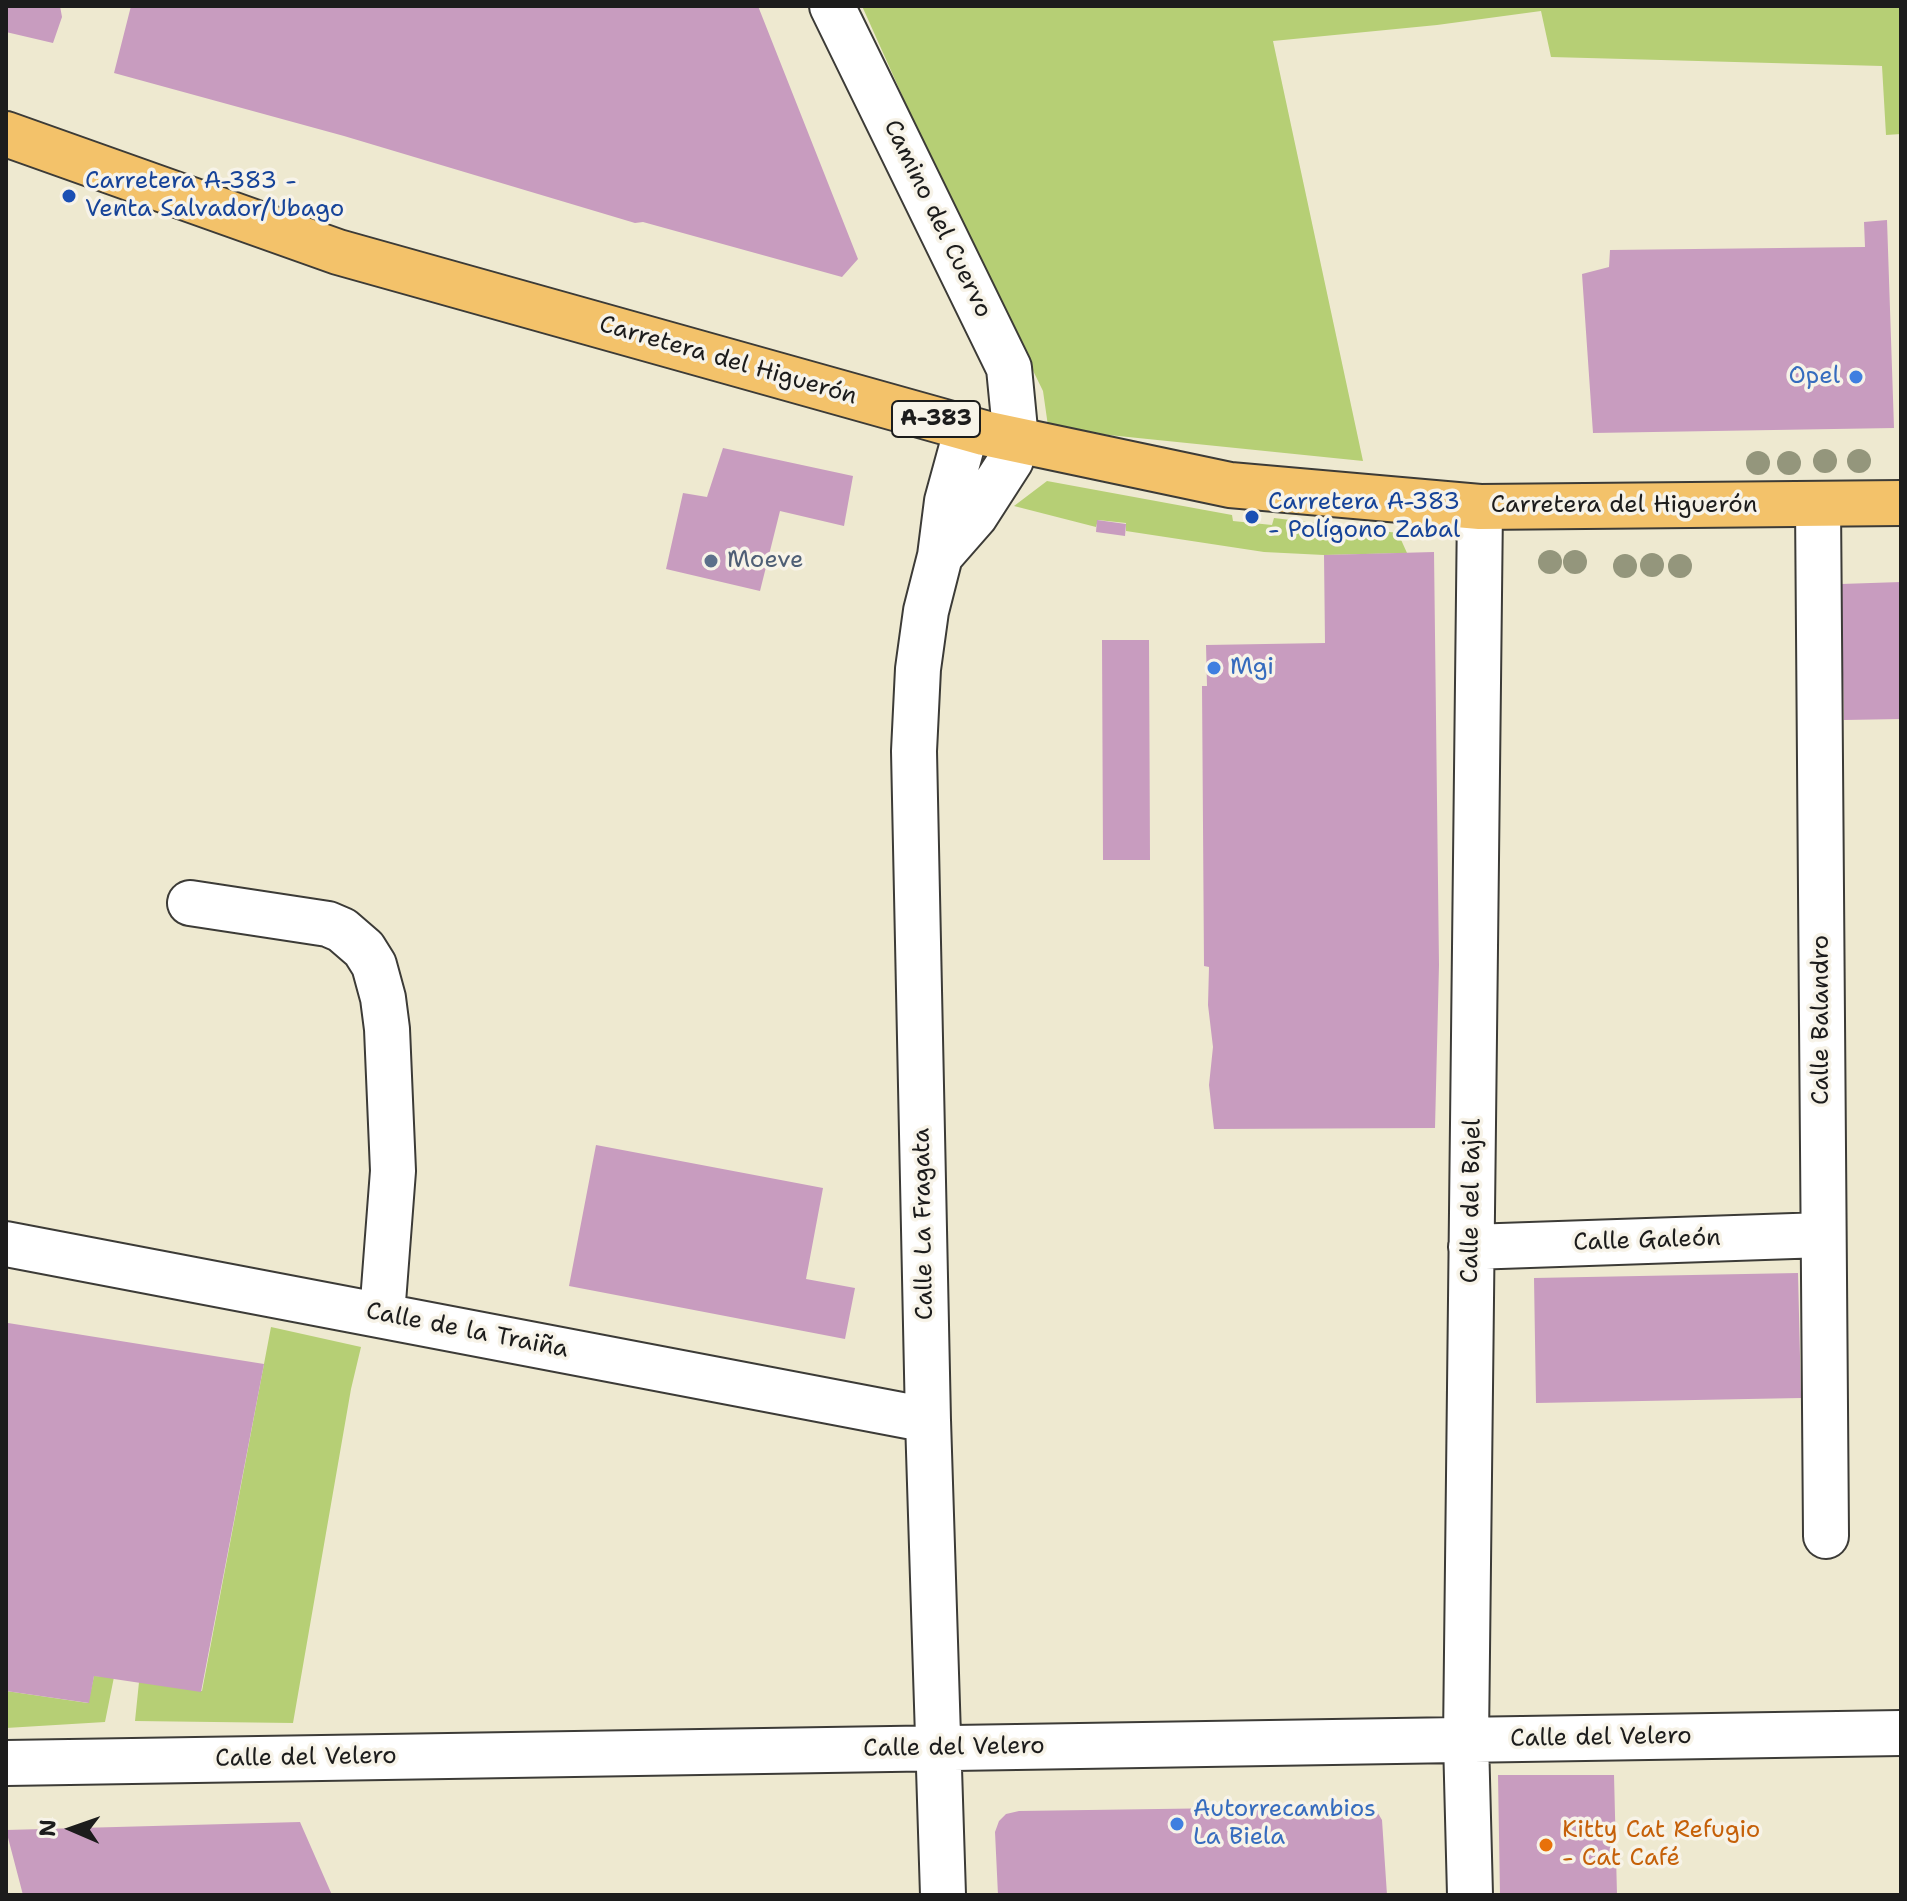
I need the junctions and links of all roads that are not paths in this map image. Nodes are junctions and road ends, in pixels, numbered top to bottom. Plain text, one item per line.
1 (832, 6) edge
2 (6, 134) edge
3 (967, 428) junction
4 (1016, 440) junction
5 (1901, 503) edge
6 (1818, 504) junction
7 (1480, 507) junction
8 (940, 556) junction
9 (190, 903) dead end
10 (1823, 1235) junction
11 (6, 1244) edge
12 (1471, 1247) junction
13 (382, 1315) junction
14 (928, 1420) junction
15 (1826, 1536) dead end
16 (1901, 1733) edge
17 (1466, 1740) junction
18 (940, 1749) junction
19 (6, 1763) edge
20 (943, 1895) edge
21 (1470, 1895) edge

1 - 4 street, Camino del Cuervo
2 - 3 main road, Carretera del Higuerón / A-383
3 - 4 main road, Carretera del Higuerón / A-383
3 - 8 street, Calle La Fragata
4 - 7 main road, Carretera del Higuerón / A-383
4 - 8 street, Calle La Fragata
5 - 6 main road, Carretera del Higuerón / A-383
6 - 7 main road, Carretera del Higuerón / A-383
6 - 10 street, Calle Balandro
7 - 12 street, Calle del Bajel
8 - 14 street, Calle La Fragata
9 - 13 street
10 - 12 street, Calle Galeón
10 - 15 street, Calle Balandro
11 - 13 street, Calle de la Traiña
12 - 17 street, Calle del Bajel
13 - 14 street, Calle de la Traiña
14 - 18 street, Calle La Fragata
16 - 17 street, Calle del Velero
17 - 18 street, Calle del Velero
17 - 21 street, Calle del Bajel
18 - 19 street, Calle del Velero
18 - 20 street, Calle La Fragata

